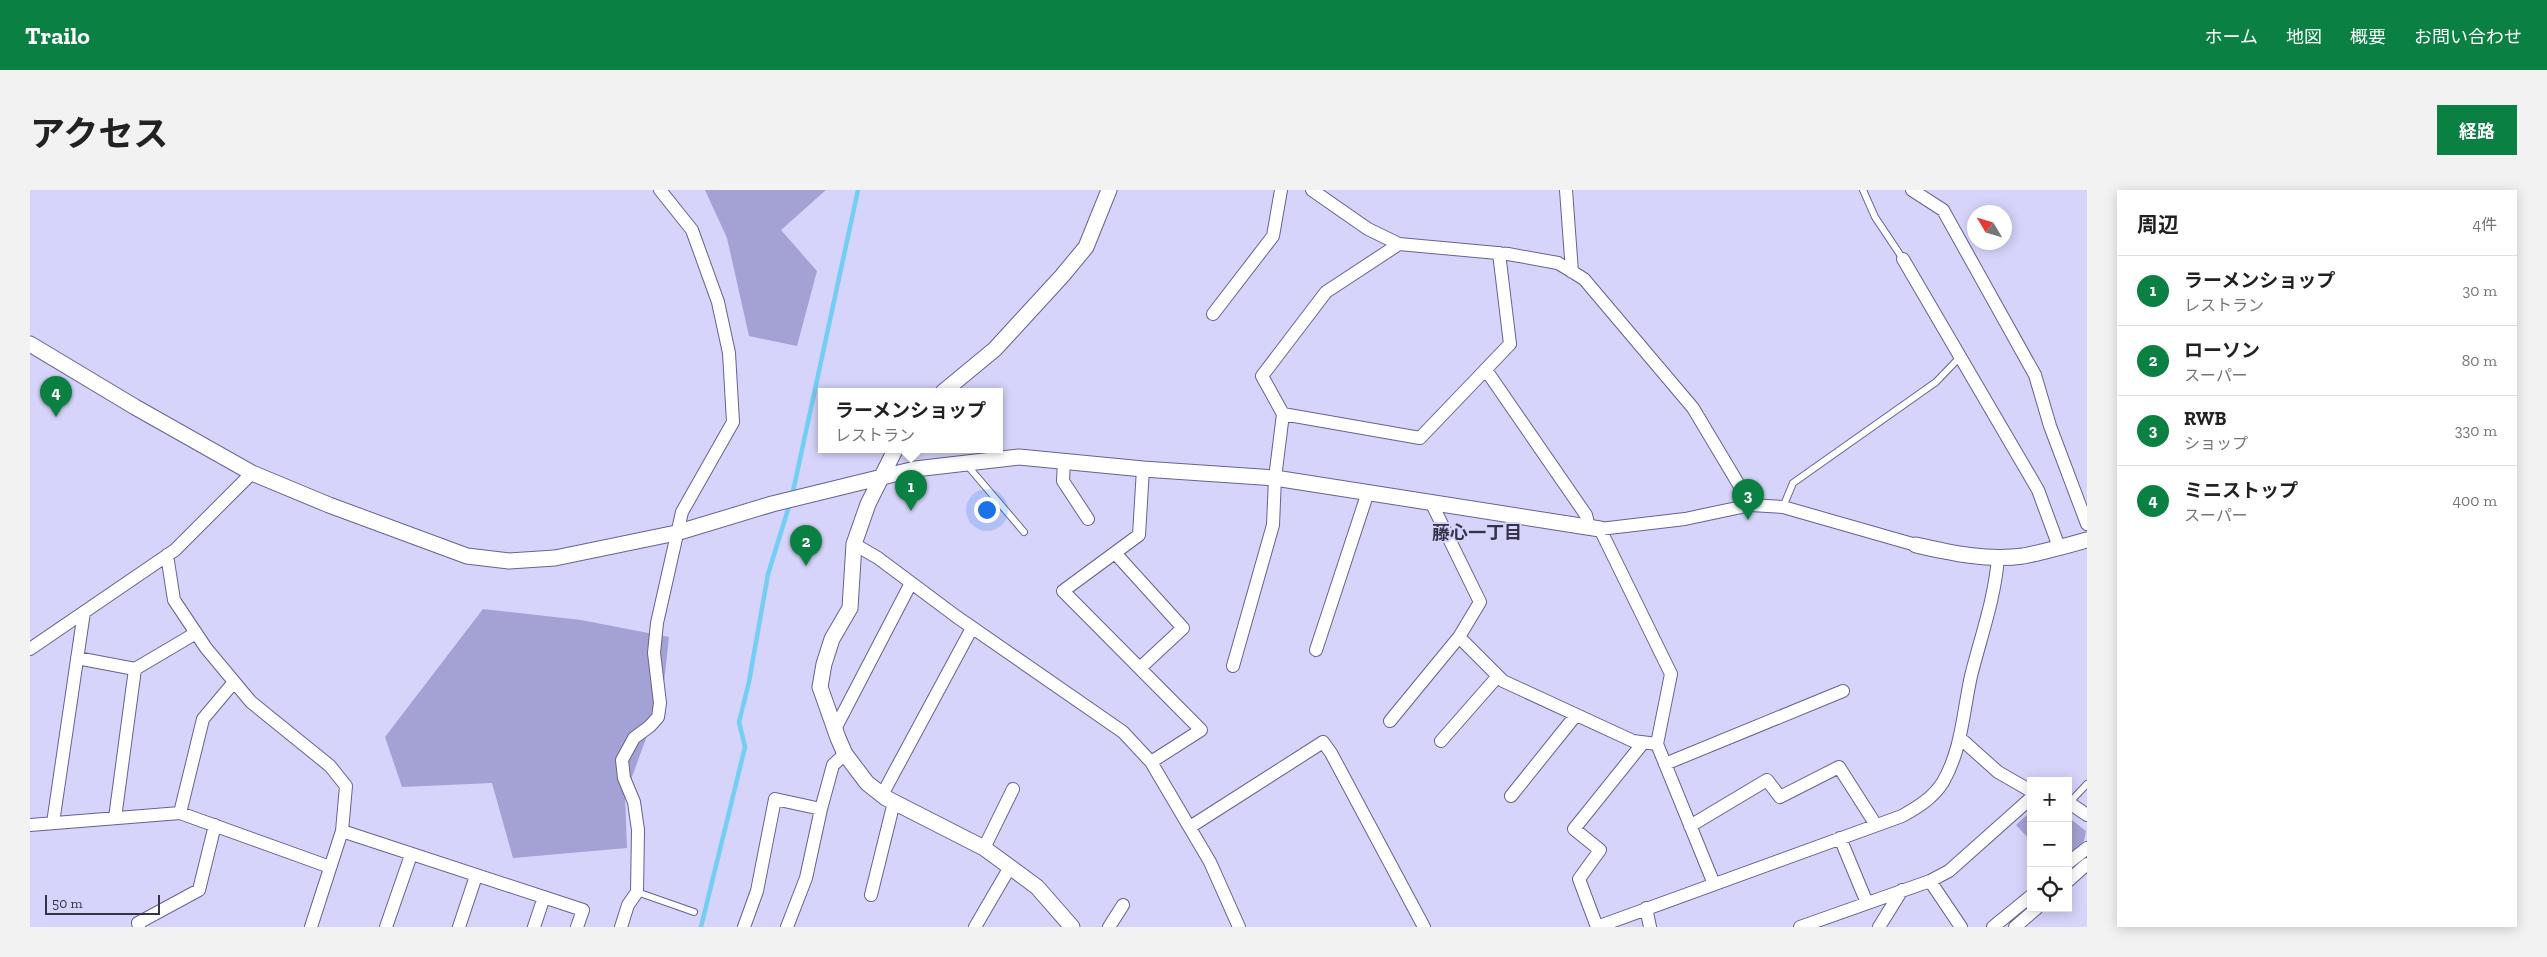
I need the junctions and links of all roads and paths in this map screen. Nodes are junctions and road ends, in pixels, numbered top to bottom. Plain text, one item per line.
1 (660, 190) edge
2 (1109, 190) edge
3 (1281, 190) edge
4 (1312, 190) edge
5 (1566, 190) edge
6 (1863, 190) edge
7 (1912, 190) edge
8 (1399, 244) junction
9 (1499, 253) junction
10 (1902, 259) joint
11 (1572, 272) junction
12 (1213, 314) dead end
13 (30, 344) edge
14 (1961, 357) junction
15 (1486, 370) junction
16 (948, 388) edge
17 (1283, 414) junction
18 (894, 453) edge
19 (965, 462) junction
20 (1064, 462) junction
21 (1143, 469) junction
22 (252, 473) junction
23 (1275, 478) junction
24 (881, 479) junction
25 (1368, 492) junction
26 (1431, 502) junction
27 (1751, 505) junction
28 (1783, 507) junction
29 (1088, 519) dead end
30 (2087, 524) edge
31 (1594, 528) junction
32 (1024, 532) dead end
33 (676, 533) junction
34 (2087, 540) edge
35 (854, 544) junction
36 (1916, 545) joint
37 (2059, 547) junction
38 (1115, 553) junction
39 (167, 555) junction
40 (1998, 557) junction
41 (911, 584) junction
42 (84, 612) junction
43 (972, 628) junction
44 (196, 633) junction
45 (1459, 637) junction
46 (30, 649) edge
47 (1316, 650) dead end
48 (77, 658) junction
49 (1233, 666) dead end
50 (1140, 668) junction
51 (135, 669) junction
52 (1498, 676) junction
53 (234, 682) junction
54 (1843, 691) dead end
55 (1576, 715) junction
56 (1390, 721) dead end
57 (835, 729) junction
58 (1961, 739) junction
59 (1441, 741) dead end
60 (1643, 742) junction
61 (1657, 744) junction
62 (845, 754) junction
63 (1151, 762) junction
64 (1665, 764) junction
65 (2087, 784) edge
66 (1013, 789) dead end
67 (2027, 790) edge
68 (1511, 796) dead end
69 (888, 799) junction
70 (2072, 799) edge
71 (2027, 802) edge
72 (2072, 804) edge
73 (820, 809) junction
74 (180, 813) junction
75 (2087, 815) edge
76 (115, 818) junction
77 (53, 824) junction
78 (30, 825) edge
79 (214, 825) junction
80 (1876, 825) junction
81 (1690, 826) junction
82 (1190, 827) junction
83 (342, 831) junction
84 (1840, 838) junction
85 (984, 848) junction
86 (2087, 848) edge
87 (411, 855) junction
88 (2072, 860) edge
89 (2087, 864) edge
90 (330, 867) junction
91 (1010, 867) junction
92 (476, 876) junction
93 (2072, 877) edge
94 (1930, 881) junction
95 (1714, 884) junction
96 (1902, 890) junction
97 (637, 892) junction
98 (871, 895) dead end
99 (544, 897) junction
100 (2027, 899) edge
101 (1868, 903) junction
102 (1122, 905) dead end
103 (1646, 908) junction
104 (694, 912) dead end
105 (2032, 912) edge
106 (139, 927) edge
107 (311, 927) edge
108 (386, 927) edge
109 (459, 927) edge
110 (534, 927) edge
111 (576, 927) edge
112 (621, 927) edge
113 (744, 927) edge
114 (787, 927) edge
115 (975, 927) edge
116 (1072, 927) edge
117 (1109, 927) edge
118 (1239, 927) edge
119 (1424, 927) edge
120 (1597, 927) edge
121 (1650, 927) edge
122 (1800, 927) edge
123 (1878, 927) edge
124 (1961, 927) edge
125 (1994, 927) edge
126 (2015, 927) edge

1 - 33 street
2 - 16 street
3 - 12 street
4 - 8 street
5 - 11 street
6 - 10 lane
7 - 30 street
8 - 9 street
8 - 17 street
9 - 11 street
9 - 15 street
10 - 14 street
11 - 27 street
13 - 22 street
14 - 28 lane
14 - 37 street
15 - 17 street
15 - 31 street
17 - 23 street
18 - 24 street
19 - 20 street
19 - 24 street
19 - 32 lane
20 - 21 street
20 - 29 street
21 - 23 street
21 - 38 street
22 - 33 street
22 - 39 street
23 - 25 street
23 - 49 street
24 - 33 street
24 - 35 street
25 - 26 street
25 - 47 street
26 - 31 street
26 - 45 street
27 - 28 street
27 - 31 street
28 - 36 street
31 - 61 street
33 - 97 street
34 - 37 street
35 - 41 street
35 - 57 street
36 - 40 street
37 - 40 street
38 - 50 street
38 - 50 street
39 - 42 street
39 - 44 street
40 - 58 street
41 - 43 street
41 - 57 street
42 - 46 street
42 - 48 street
43 - 63 street
43 - 69 street
44 - 51 street
44 - 53 street
45 - 52 street
45 - 56 street
48 - 51 street
48 - 77 street
50 - 63 street
51 - 76 street
52 - 55 street
52 - 59 street
53 - 74 street
53 - 83 street
54 - 64 street
55 - 60 street
55 - 68 street
57 - 62 street
58 - 67 street
58 - 80 street
60 - 61 street
60 - 120 street
61 - 64 street
62 - 69 street
62 - 73 street
63 - 82 street
64 - 81 street
65 - 70 lane
66 - 85 street
69 - 85 street
69 - 98 street
71 - 94 street
72 - 75 street
73 - 113 street
73 - 114 street
74 - 76 street
74 - 79 street
76 - 77 street
77 - 78 street
79 - 90 street
79 - 106 street
80 - 81 street
80 - 84 street
81 - 95 street
82 - 118 street
82 - 119 street
83 - 87 street
83 - 90 street
84 - 95 street
84 - 101 street
85 - 91 street
86 - 88 street
87 - 92 street
87 - 108 street
89 - 93 street
90 - 107 street
91 - 115 street
91 - 116 street
92 - 99 street
92 - 109 street
94 - 96 street
94 - 124 street
95 - 103 street
96 - 101 street
96 - 123 street
97 - 104 lane
97 - 112 street
99 - 110 street
99 - 111 street
100 - 125 street
101 - 122 street
102 - 117 street
103 - 120 street
103 - 121 street
105 - 126 street

